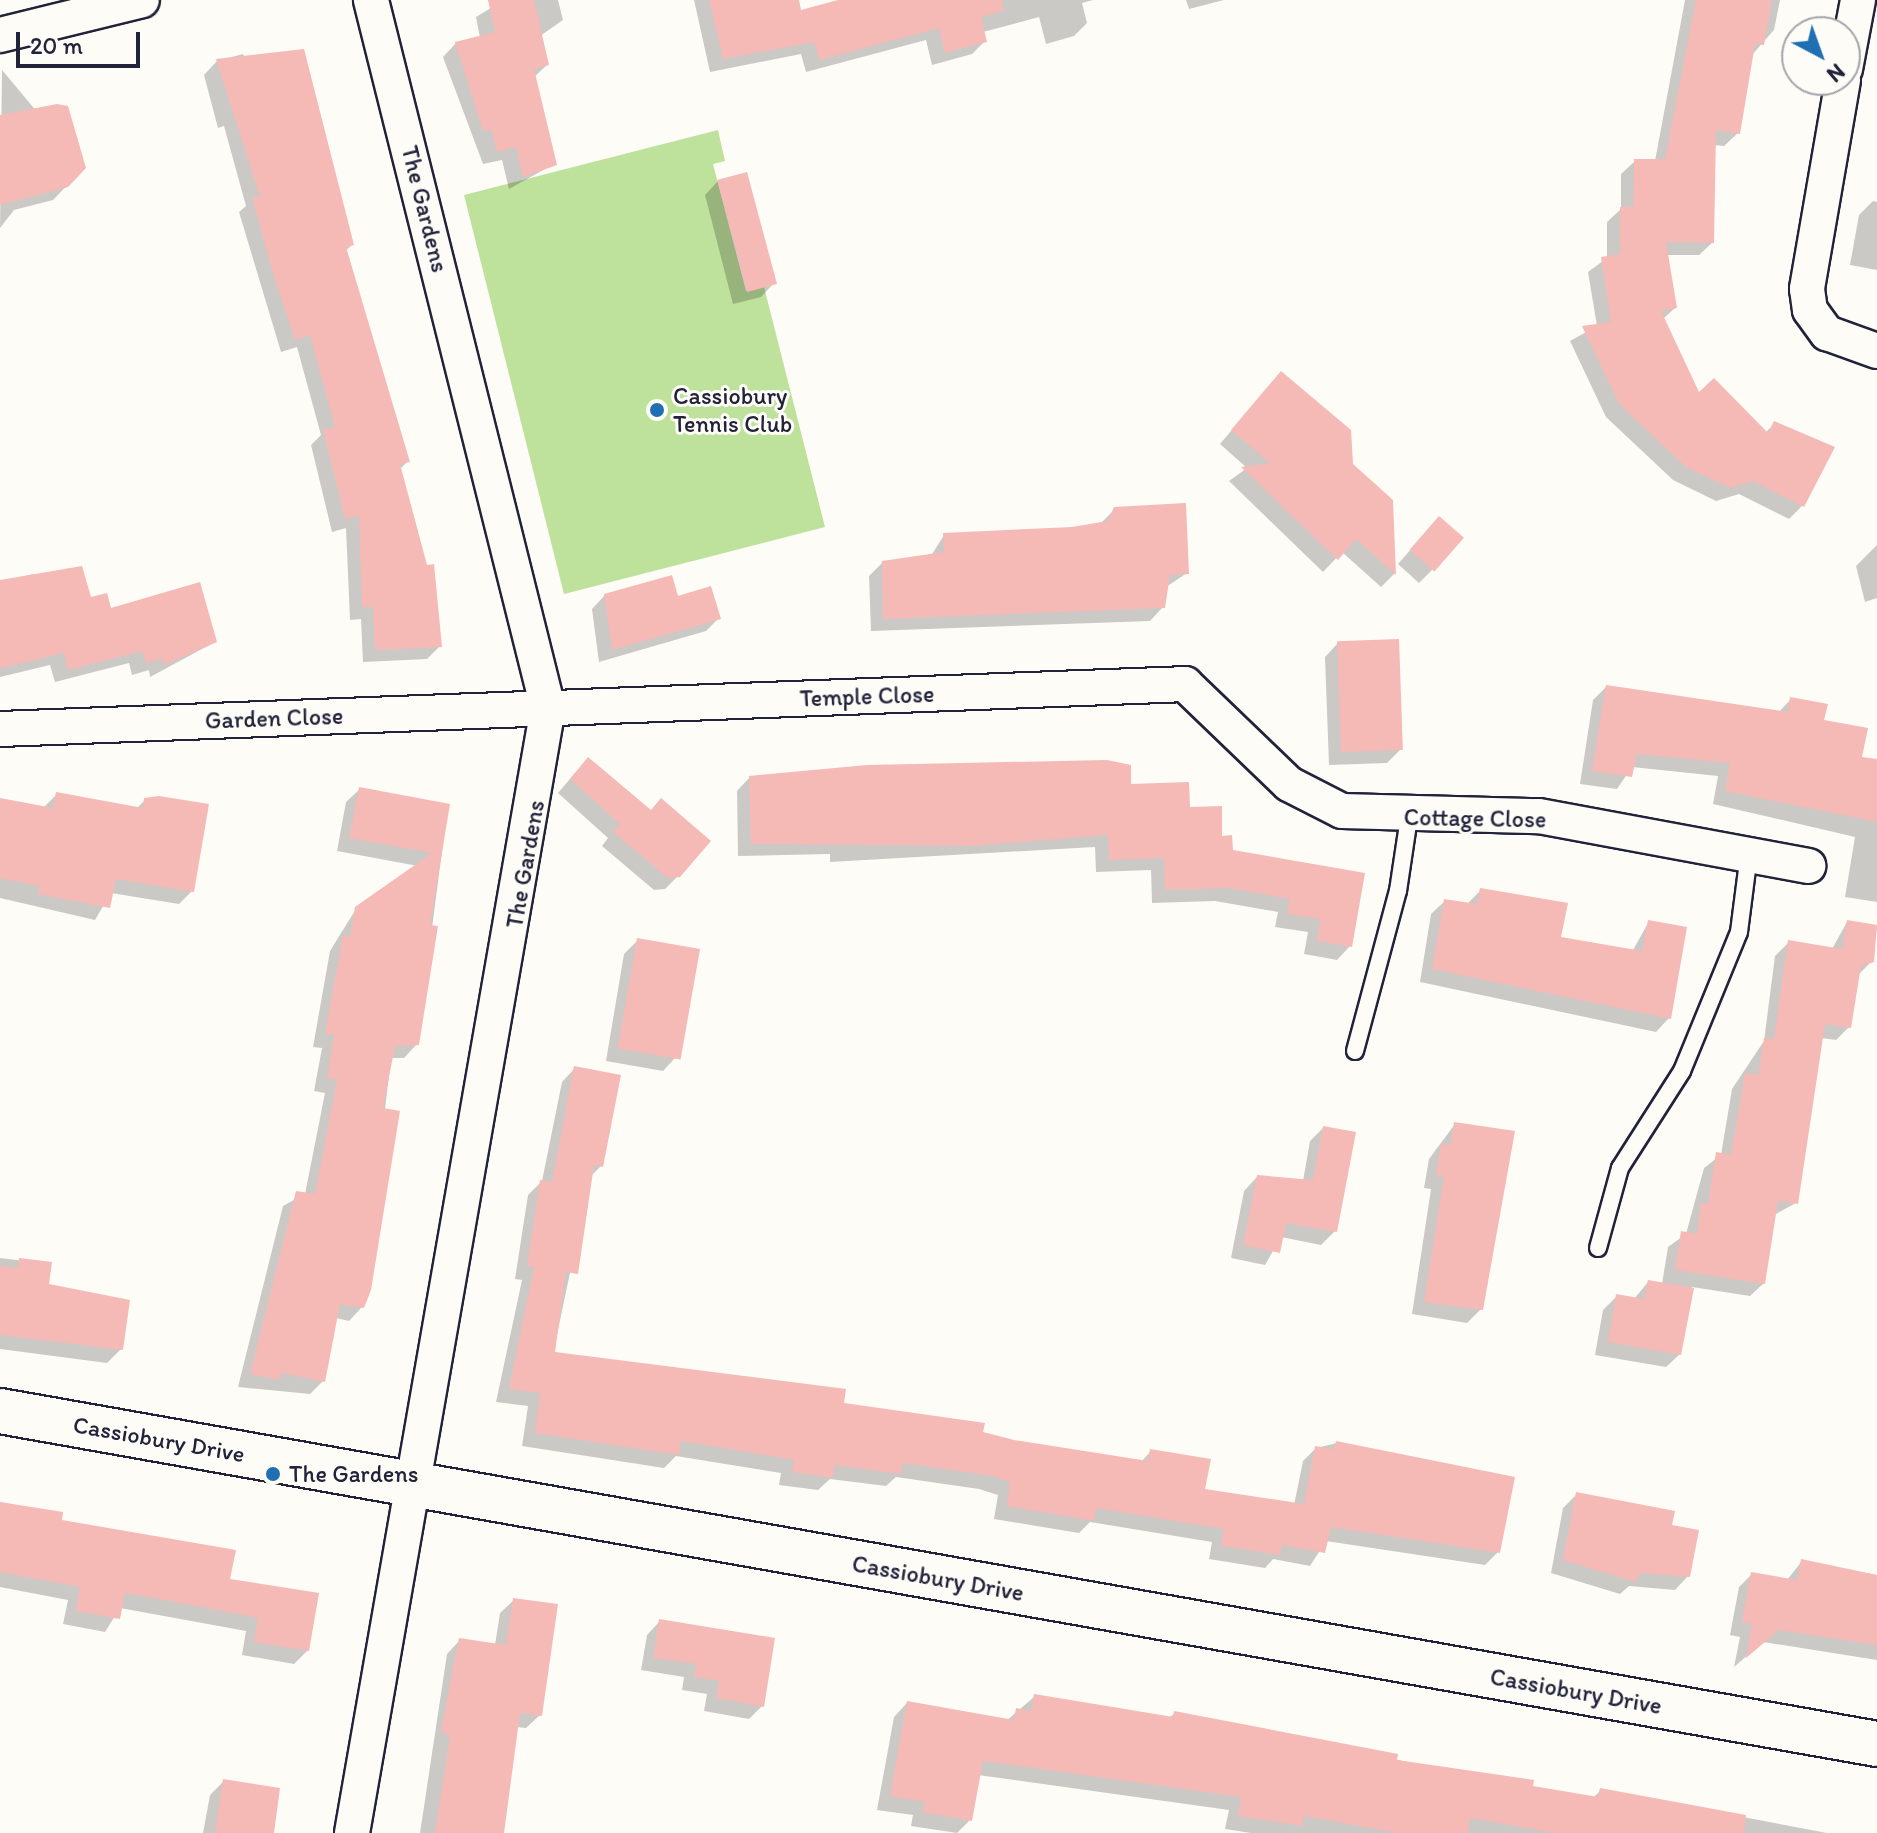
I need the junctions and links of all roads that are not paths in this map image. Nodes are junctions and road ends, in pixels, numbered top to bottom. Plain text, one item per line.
1 (142, 0) edge
2 (371, 0) edge
3 (0, 35) edge
4 (1840, 96) edge
5 (1877, 351) edge
6 (1185, 684) joint
7 (548, 708) junction
8 (0, 729) edge
9 (1409, 817) junction
10 (1749, 854) junction
11 (1808, 866) dead end
12 (1355, 1051) dead end
13 (1598, 1248) dead end
14 (0, 1411) edge
15 (414, 1484) junction
16 (1877, 1744) edge
17 (352, 1833) edge

1 - 3 street
2 - 7 street, The Gardens
4 - 5 street
6 - 7 street, Temple Close
6 - 9 street, Cottage Close
7 - 8 street, Garden Close
7 - 15 street, The Gardens
9 - 10 street, Cottage Close
9 - 12 lane
10 - 11 street, Cottage Close
10 - 13 lane
14 - 15 street, Cassiobury Drive
15 - 16 street, Cassiobury Drive
15 - 17 street, The Gardens

